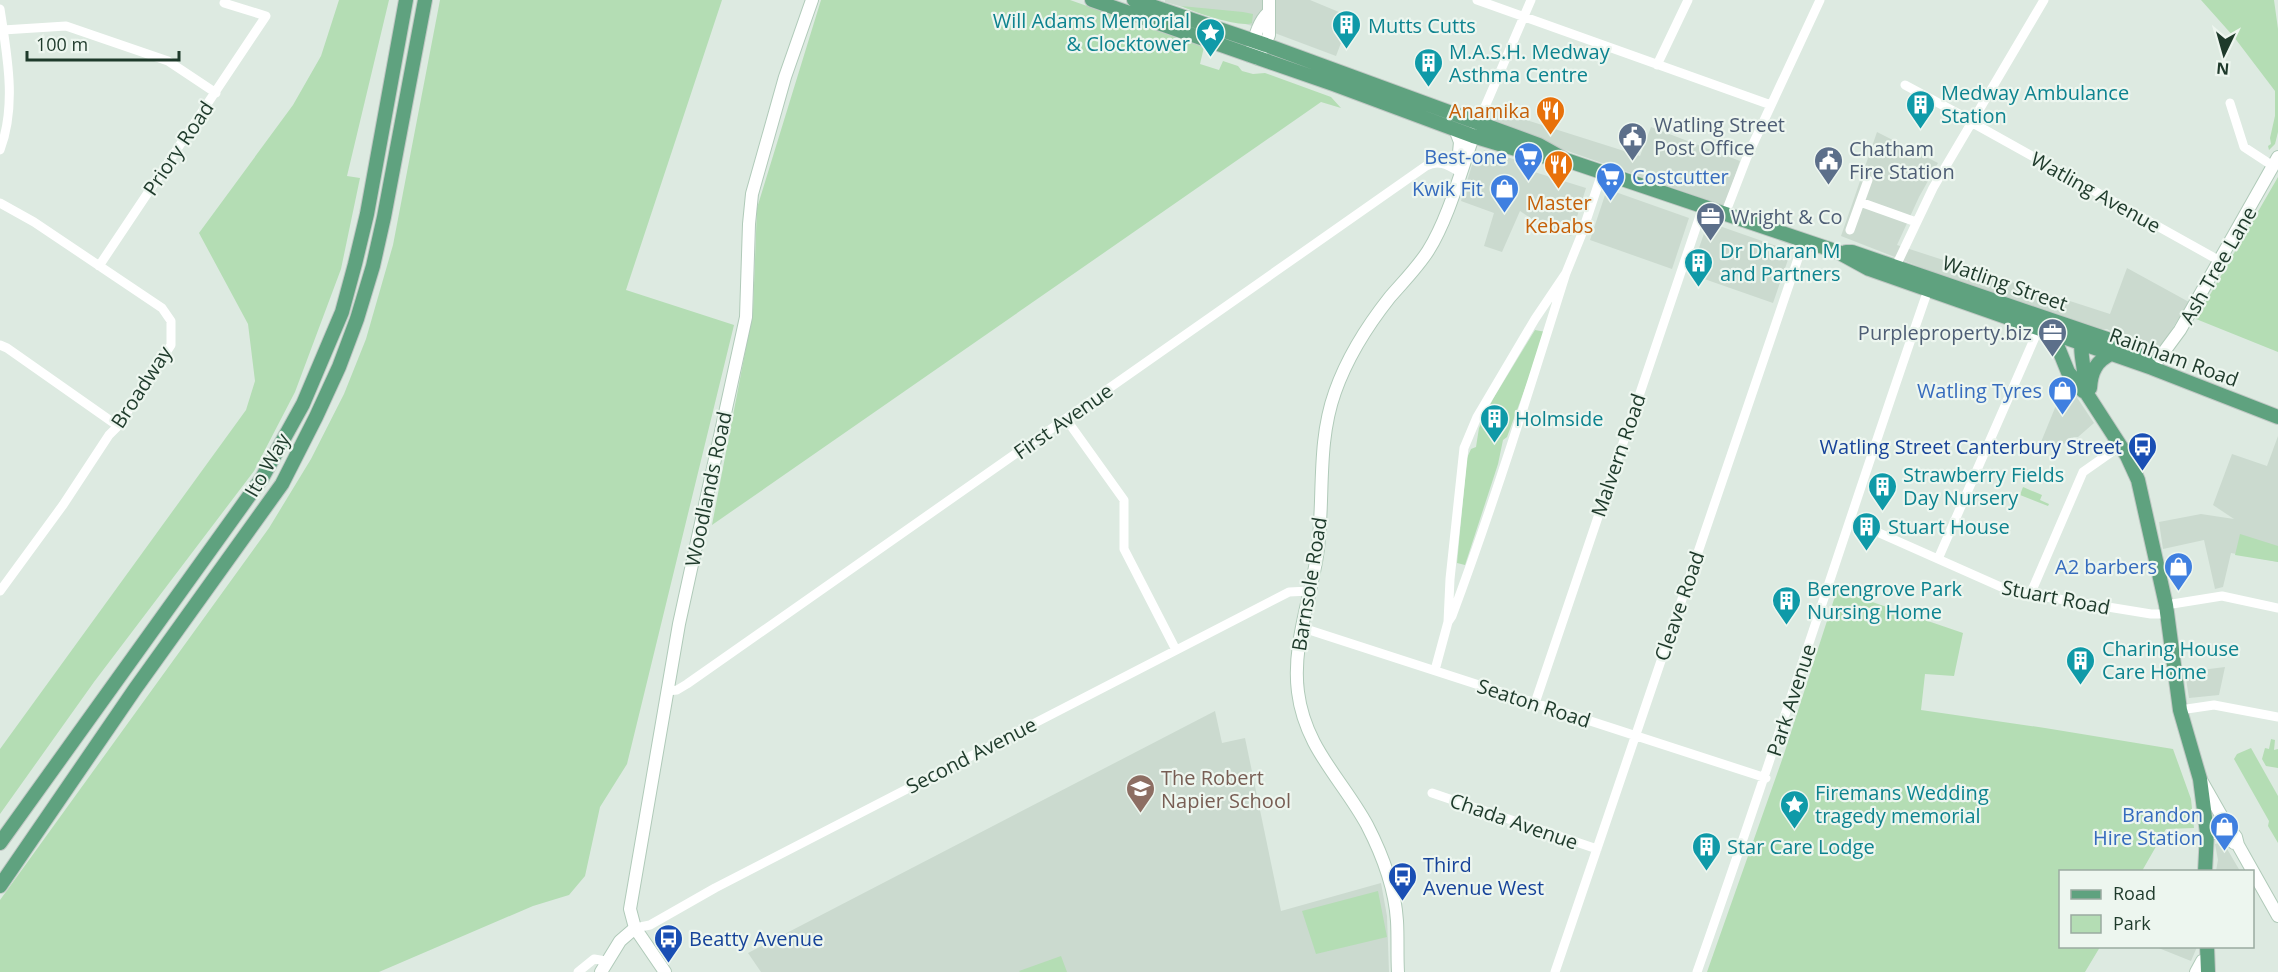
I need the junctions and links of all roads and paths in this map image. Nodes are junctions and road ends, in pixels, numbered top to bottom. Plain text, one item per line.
1 (406, 0) edge
2 (425, 0) edge
3 (812, 0) edge
4 (1092, 0) edge
5 (1134, 0) edge
6 (1477, 0) edge
7 (1531, 0) edge
8 (1688, 0) edge
9 (1820, 0) edge
10 (2044, 0) edge
11 (224, 3) dead end
12 (1268, 6) edge
13 (0, 9) edge
14 (1522, 17) junction
15 (3, 30) junction
16 (1260, 43) junction
17 (1254, 57) junction
18 (1657, 65) junction
19 (1905, 85) dead end
20 (216, 93) junction
21 (2230, 103) dead end
22 (1771, 105) junction
23 (1972, 122) junction
24 (1455, 129) junction
25 (1475, 129) junction
26 (0, 150) edge
27 (2276, 161) edge
28 (1460, 172) junction
29 (1602, 173) junction
30 (1868, 180) dead end
31 (1860, 202) junction
32 (0, 203) edge
33 (1702, 207) junction
34 (1725, 214) junction
35 (1916, 222) junction
36 (1851, 230) dead end
37 (1804, 241) junction
38 (2220, 261) junction
39 (99, 266) junction
40 (1894, 272) junction
41 (1566, 273) junction
42 (1928, 290) junction
43 (1535, 320) junction
44 (1549, 326) junction
45 (2039, 328) junction
46 (2056, 334) junction
47 (2082, 337) junction
48 (0, 345) edge
49 (2111, 354) junction
50 (2152, 368) junction
51 (2087, 396) junction
52 (2278, 417) edge
53 (1066, 419) junction
54 (118, 426) junction
55 (2120, 446) junction
56 (1850, 520) junction
57 (1938, 559) junction
58 (1451, 573) junction
59 (1467, 577) junction
60 (0, 591) edge
61 (1310, 591) junction
62 (2030, 595) junction
63 (2278, 608) edge
64 (2166, 609) junction
65 (1448, 622) junction
66 (1303, 628) junction
67 (1176, 650) junction
68 (1435, 670) junction
69 (667, 691) junction
70 (1535, 703) junction
71 (2180, 710) junction
72 (2278, 717) edge
73 (1635, 737) junction
74 (1766, 778) junction
75 (2200, 778) junction
76 (1432, 793) dead end
77 (2226, 824) junction
78 (2206, 827) junction
79 (0, 843) edge
80 (2238, 845) junction
81 (1597, 849) junction
82 (2205, 870) edge
83 (2252, 870) edge
84 (2254, 873) edge
85 (0, 886) edge
86 (2278, 916) edge
87 (635, 928) junction
88 (2208, 959) edge
89 (604, 966) edge
90 (578, 972) edge
91 (665, 972) edge
92 (1398, 972) edge
93 (1555, 972) edge
94 (1697, 972) edge
95 (2196, 972) edge

1 - 79 main road, Ito Way
2 - 85 main road, Ito Way
3 - 69 street, Woodlands Road
4 - 17 main road, Watling Street
5 - 16 main road, Watling Street
6 - 14 street
7 - 14 street
8 - 18 street
9 - 22 street
10 - 23 street
11 - 20 street, Priory Road
12 - 16 street
13 - 15 street
14 - 18 street
14 - 25 street
15 - 20 street
15 - 26 street
16 - 17 street
16 - 25 main road, Watling Street
17 - 24 main road, Watling Street
18 - 22 street
19 - 23 street, Watling Avenue
20 - 39 street, Priory Road
21 - 27 street
22 - 34 street
23 - 35 street
23 - 38 street, Watling Avenue
24 - 25 main road, Watling Street
24 - 28 street, Barnsole Road
25 - 28 street, Barnsole Road
25 - 29 main road, Watling Street
27 - 38 street, Ash Tree Lane
28 - 53 street, First Avenue
28 - 61 street, Barnsole Road
29 - 33 main road, Watling Street
29 - 41 street
30 - 31 street
31 - 35 street
31 - 36 street
32 - 39 street, Broadway
33 - 34 main road, Watling Street
33 - 70 street, Malvern Road
34 - 37 main road, Watling Street
35 - 40 street
37 - 40 main road, Watling Street
37 - 73 street, Cleave Road
38 - 50 street, Ash Tree Lane
39 - 54 street, Broadway
40 - 42 main road, Watling Street
40 - 47 main road, Watling Street
41 - 43 street
41 - 44 street
42 - 45 main road, Watling Street
42 - 56 street, Park Avenue
43 - 44 street
43 - 58 street
44 - 59 street
45 - 46 main road, Watling Street
45 - 57 street
46 - 47 main road, Rainham Road
46 - 51 main road
47 - 49 main road, Rainham Road
47 - 50 main road, Watling Street
47 - 51 main road
48 - 54 street
49 - 50 main road, Rainham Road
49 - 51 main road
50 - 52 main road, Rainham Road
51 - 55 main road
53 - 67 street
53 - 69 street, First Avenue
54 - 60 street, Broadway
55 - 62 street
55 - 64 main road
56 - 57 street, Stuart Road
56 - 74 street, Park Avenue
57 - 62 street, Stuart Road
58 - 59 street
58 - 65 street
59 - 65 street
61 - 66 street, Barnsole Road
61 - 67 street, Second Avenue
62 - 64 street, Stuart Road
63 - 64 street, Stuart Road
64 - 71 main road
65 - 68 street
66 - 68 street, Seaton Road
66 - 92 street, Barnsole Road
67 - 87 street, Second Avenue
68 - 70 street, Seaton Road
69 - 87 street, Woodlands Road
70 - 73 street, Seaton Road
71 - 72 street
71 - 75 main road
73 - 74 street, Seaton Road
73 - 81 street, Cleave Road
74 - 94 street, Park Avenue
75 - 77 street
75 - 78 main road
76 - 81 street, Chada Avenue
77 - 78 street
77 - 80 street
78 - 80 street
78 - 82 main road
80 - 83 street
81 - 93 street, Cleave Road
84 - 86 street
87 - 89 street
87 - 91 street
88 - 95 street
89 - 90 street

